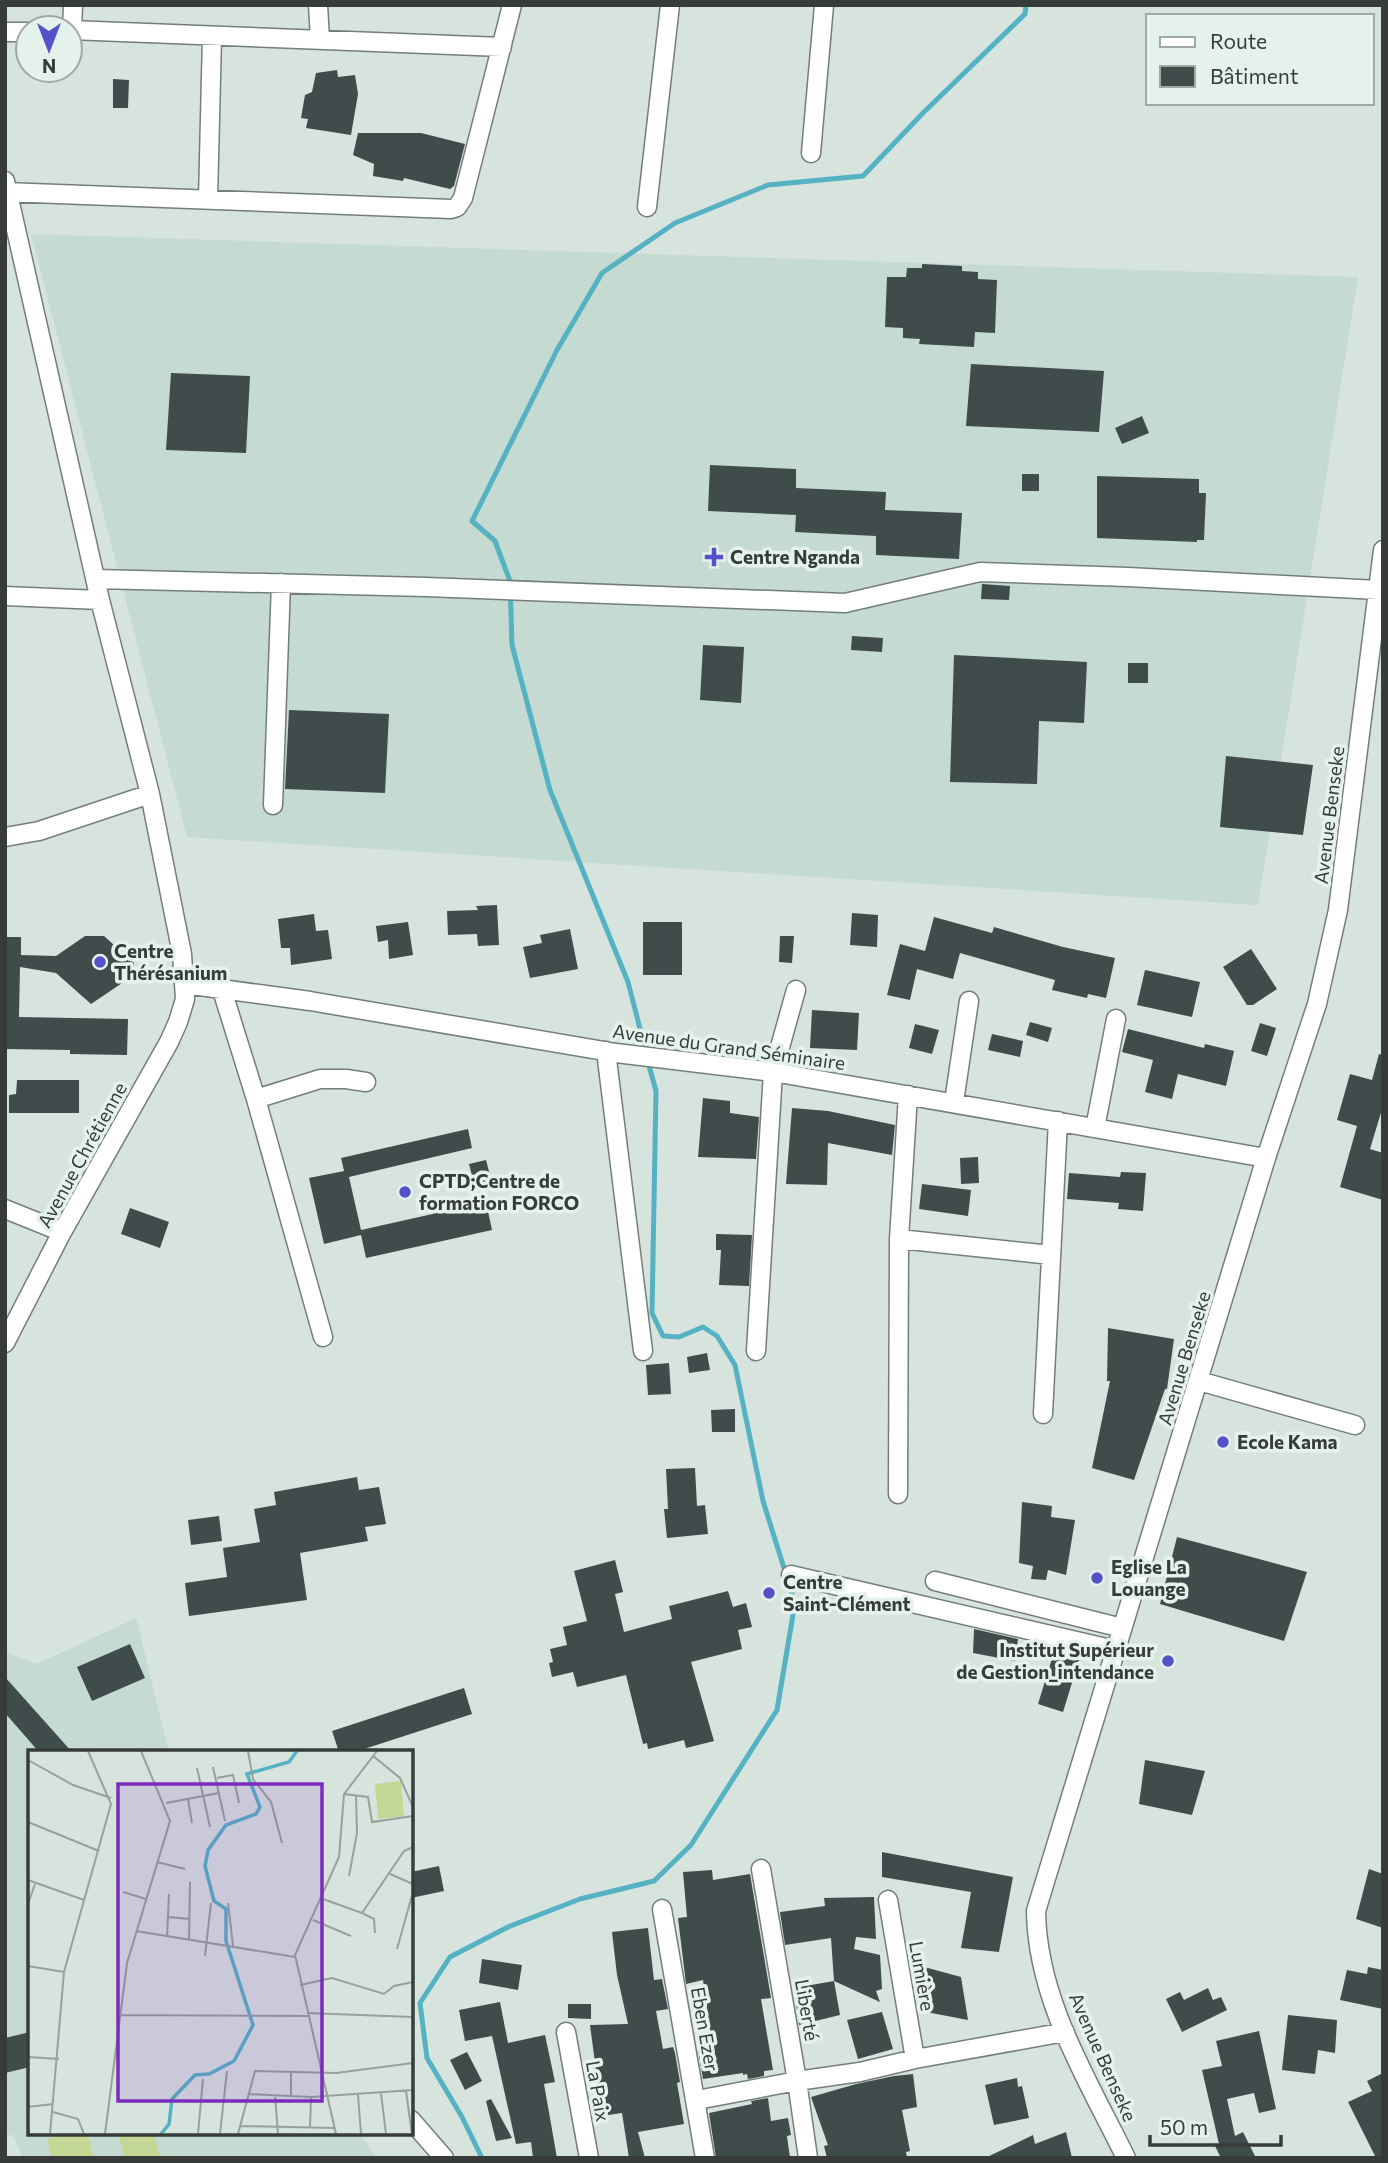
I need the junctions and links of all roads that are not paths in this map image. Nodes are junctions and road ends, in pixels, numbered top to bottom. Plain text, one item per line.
1 (318, 5) edge
2 (512, 5) edge
3 (670, 5) edge
4 (824, 5) edge
5 (84, 31) edge
6 (212, 37) junction
7 (320, 39) junction
8 (502, 47) junction
9 (811, 153) dead end
10 (6, 189) edge
11 (208, 199) junction
12 (647, 207) dead end
13 (1383, 550) edge
14 (96, 579) junction
15 (281, 583) junction
16 (1378, 590) junction
17 (5, 596) edge
18 (100, 600) junction
19 (150, 794) junction
20 (273, 804) dead end
21 (5, 837) edge
22 (184, 984) junction
23 (222, 990) junction
24 (796, 990) dead end
25 (969, 1001) dead end
26 (1116, 1019) dead end
27 (611, 1052) junction
28 (773, 1072) junction
29 (366, 1082) dead end
30 (908, 1095) junction
31 (256, 1099) junction
32 (954, 1102) junction
33 (1058, 1121) junction
34 (1095, 1128) junction
35 (1266, 1157) junction
36 (5, 1209) edge
37 (62, 1232) junction
38 (899, 1239) junction
39 (1051, 1255) junction
40 (323, 1337) dead end
41 (5, 1343) edge
42 (643, 1351) dead end
43 (756, 1351) dead end
44 (1199, 1381) junction
45 (1044, 1414) dead end
46 (1355, 1424) dead end
47 (898, 1494) dead end
48 (791, 1575) dead end
49 (935, 1581) dead end
50 (1122, 1628) junction
51 (1115, 1650) junction
52 (761, 1869) dead end
53 (888, 1900) dead end
54 (662, 1909) dead end
55 (566, 2032) dead end
56 (1065, 2032) junction
57 (915, 2059) junction
58 (797, 2081) junction
59 (697, 2100) junction
60 (413, 2122) edge
61 (444, 2158) edge
62 (589, 2158) edge
63 (705, 2158) edge
64 (808, 2158) edge
65 (1126, 2158) edge

1 - 7 street
2 - 8 street
3 - 12 street
4 - 9 street
5 - 6 street
6 - 7 street
6 - 11 street
7 - 8 street
8 - 11 street
10 - 11 street
10 - 14 street, Avenue Chrétienne
13 - 16 street, Avenue Benseke
14 - 15 street
14 - 18 street, Avenue Chrétienne
15 - 16 street
15 - 20 street
16 - 35 street, Avenue Benseke
17 - 18 street
18 - 19 street, Avenue Chrétienne
19 - 21 street
19 - 22 street, Avenue Chrétienne
22 - 23 street, Avenue du Grand Séminaire
22 - 37 street, Avenue Chrétienne
23 - 27 street, Avenue du Grand Séminaire
23 - 31 street
24 - 28 street
25 - 32 street
26 - 34 street
27 - 28 street, Avenue du Grand Séminaire
27 - 42 street
28 - 30 street, Avenue du Grand Séminaire
28 - 43 street
29 - 31 street
30 - 32 street, Avenue du Grand Séminaire
30 - 38 street
31 - 40 street
32 - 33 street, Avenue du Grand Séminaire
33 - 34 street, Avenue du Grand Séminaire
33 - 39 street
34 - 35 street, Avenue du Grand Séminaire
35 - 44 street, Avenue Benseke
36 - 37 street
37 - 41 street, Avenue Chrétienne
38 - 39 street
38 - 47 street
39 - 45 street
44 - 46 street
44 - 50 street, Avenue Benseke
48 - 51 street
49 - 50 street
50 - 51 street, Avenue Benseke
51 - 56 street, Avenue Benseke
52 - 58 street, Liberté
53 - 57 street, Lumière
54 - 59 street, Eben Ezer
55 - 62 street, La Paix
56 - 57 street
56 - 65 street, Avenue Benseke
57 - 58 street
58 - 59 street
58 - 64 street, Liberté
59 - 63 street, Eben Ezer
60 - 61 street

